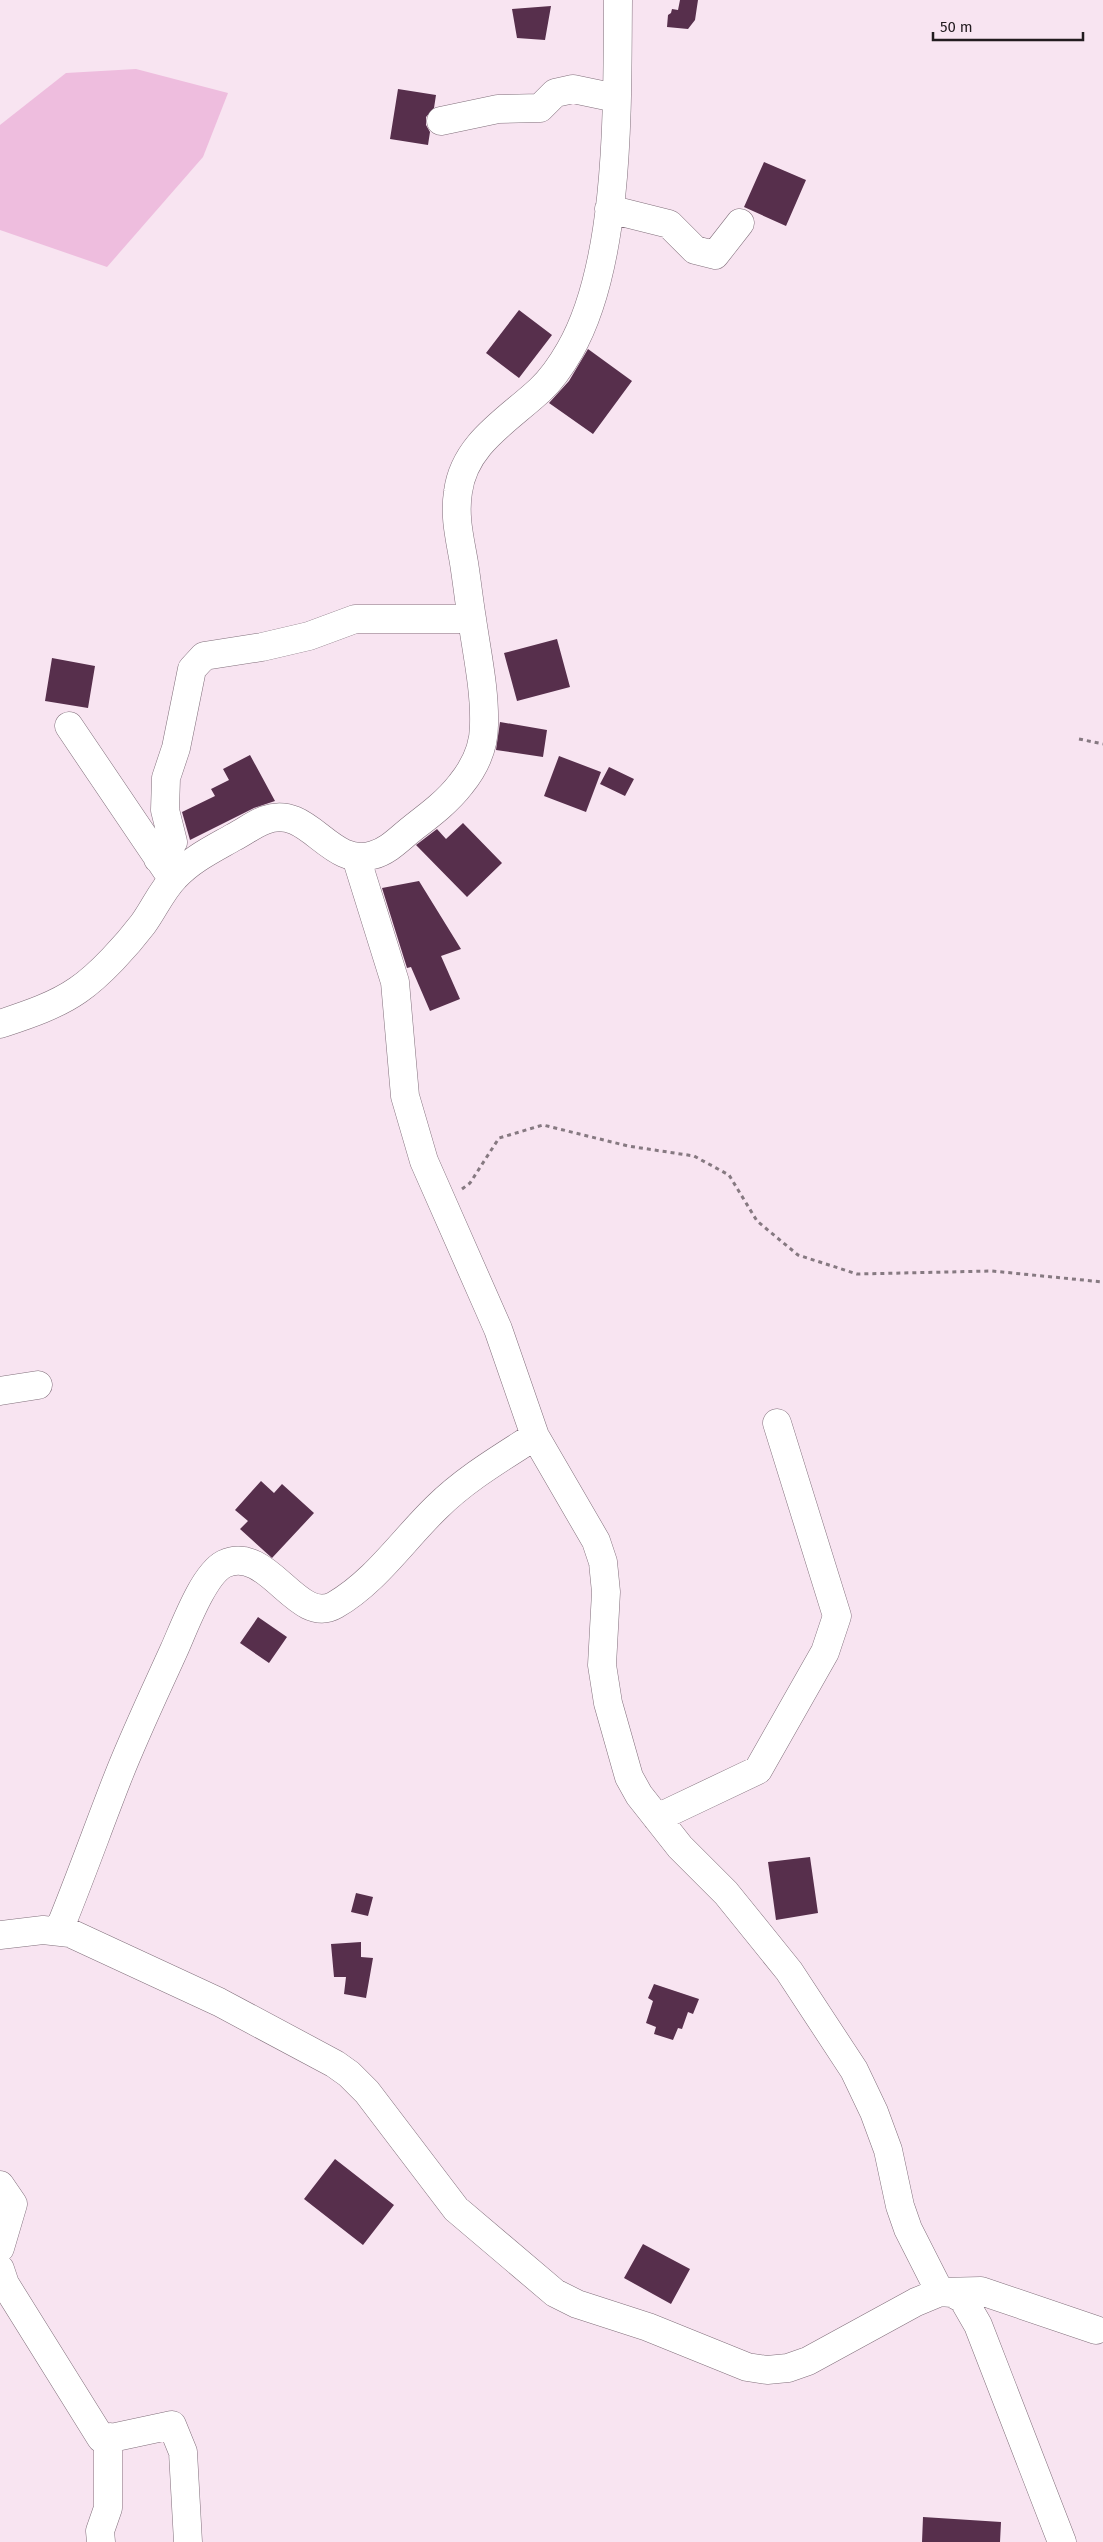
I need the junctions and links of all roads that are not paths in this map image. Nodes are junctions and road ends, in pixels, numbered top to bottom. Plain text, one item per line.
1 (618, 0) edge
2 (616, 98) junction
3 (441, 121) dead end
4 (609, 209) junction
5 (740, 223) dead end
6 (472, 619) junction
7 (69, 726) dead end
8 (356, 857) junction
9 (165, 869) junction
10 (0, 1024) edge
11 (38, 1385) dead end
12 (0, 1391) edge
13 (777, 1423) dead end
14 (535, 1436) junction
15 (657, 1818) junction
16 (59, 1930) junction
17 (0, 1935) edge
18 (0, 2185) edge
19 (0, 2248) edge
20 (0, 2269) edge
21 (940, 2292) junction
22 (1096, 2330) dead end
23 (108, 2438) junction
24 (101, 2542) edge
25 (188, 2542) edge
26 (1062, 2542) edge

1 - 2 street
2 - 3 street
2 - 4 street
4 - 5 street
4 - 6 street
6 - 8 street
6 - 9 street
7 - 9 street
8 - 9 street
8 - 14 street
9 - 10 street
11 - 12 street
13 - 15 street
14 - 15 street
14 - 16 street
15 - 21 street
16 - 17 street
16 - 21 street
18 - 19 street
20 - 23 street
21 - 22 street
21 - 26 street
23 - 24 street
23 - 25 street

